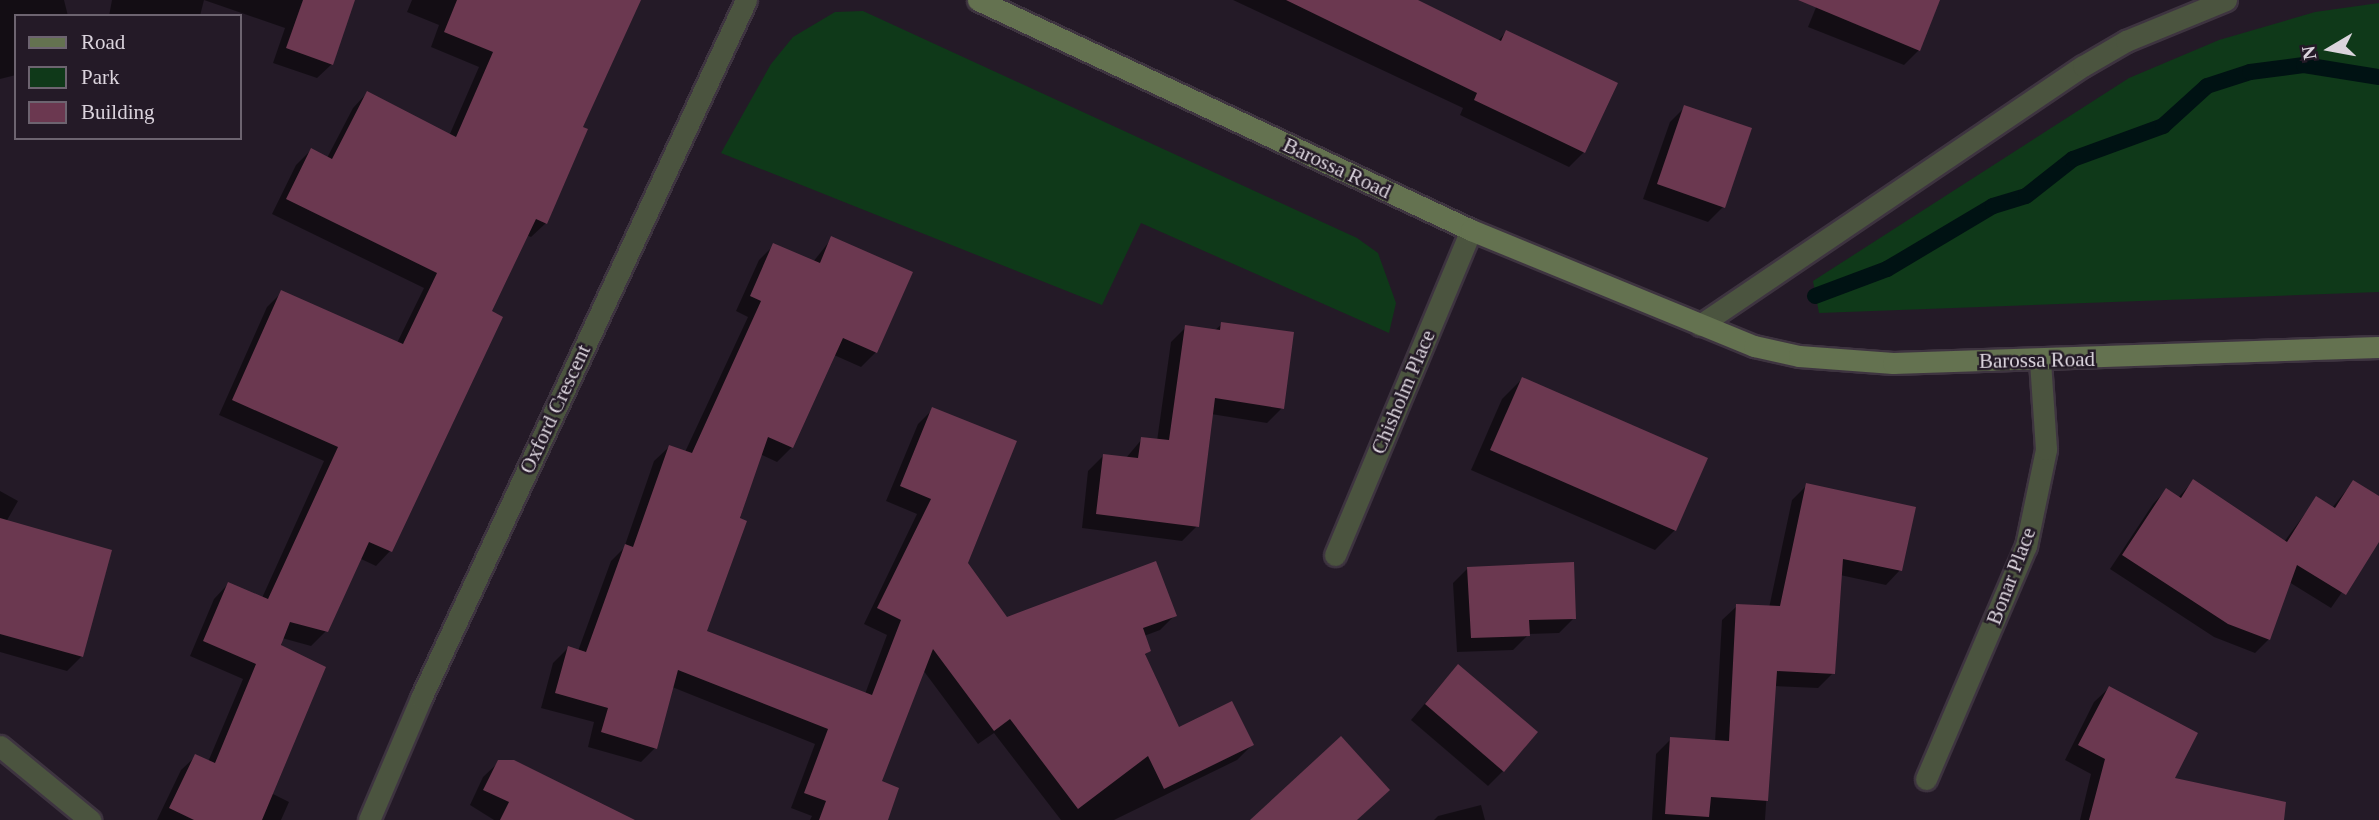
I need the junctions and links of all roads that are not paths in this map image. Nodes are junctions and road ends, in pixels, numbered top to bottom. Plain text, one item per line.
1 (746, 0) edge
2 (978, 0) edge
3 (2225, 0) edge
4 (1471, 230) junction
5 (1700, 325) junction
6 (2379, 347) edge
7 (2040, 361) junction
8 (1335, 555) dead end
9 (0, 746) edge
10 (1926, 779) dead end
11 (90, 820) edge
12 (369, 820) edge

1 - 12 street, Oxford Crescent
2 - 4 street, Barossa Road
3 - 5 street
4 - 5 street, Barossa Road
4 - 8 street, Chisholm Place
5 - 7 street, Barossa Road
6 - 7 street, Barossa Road
7 - 10 street, Bonar Place
9 - 11 street

